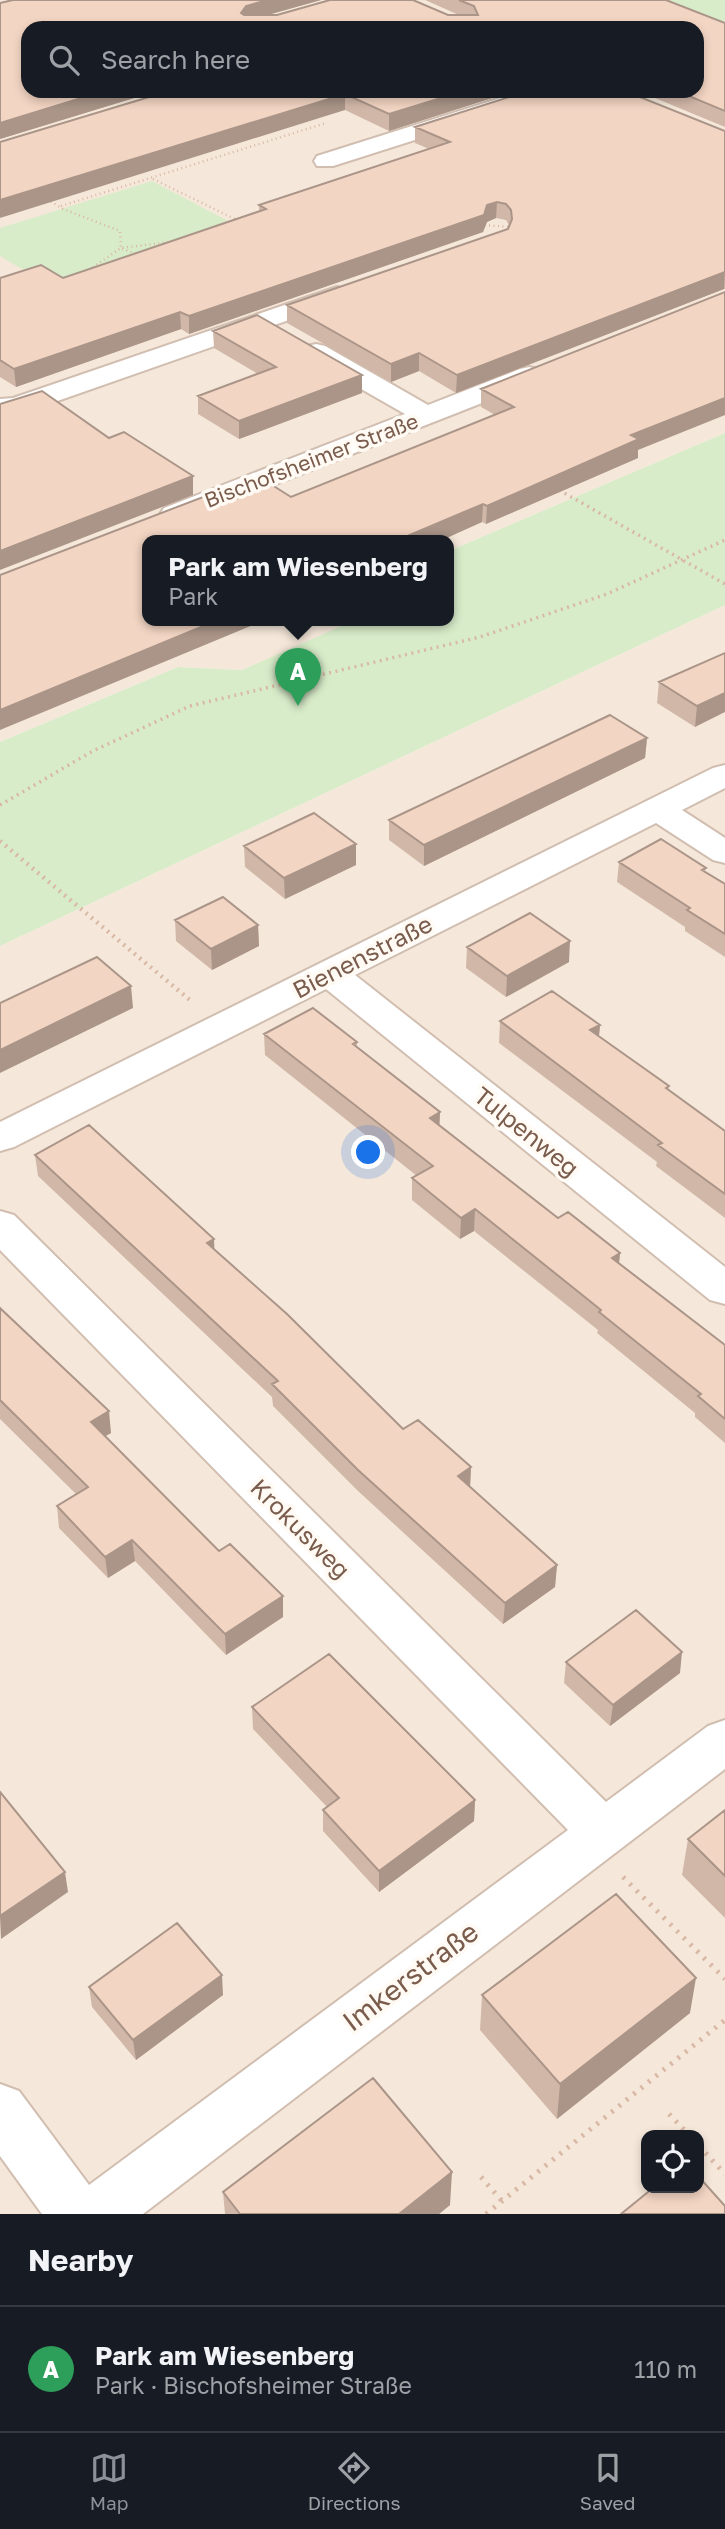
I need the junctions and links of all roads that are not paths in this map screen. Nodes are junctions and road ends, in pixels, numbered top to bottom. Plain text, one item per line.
1 (522, 98) edge
2 (325, 161) dead end
3 (354, 289) edge
4 (281, 332) junction
5 (558, 364) edge
6 (0, 407) edge
7 (426, 415) junction
8 (151, 523) edge
9 (725, 775) edge
10 (658, 809) junction
11 (725, 853) edge
12 (329, 972) junction
13 (0, 1138) edge
14 (0, 1225) edge
15 (725, 1289) edge
16 (725, 1741) edge
17 (595, 1837) junction
18 (0, 2110) edge
19 (76, 2214) edge
20 (97, 2214) edge

1 - 2 street
3 - 4 street
4 - 6 street
4 - 7 street, Bischofsheimer Straße
5 - 7 street, Bischofsheimer Straße
7 - 8 street, Bischofsheimer Straße
9 - 10 street, Bienenstraße
10 - 11 street
10 - 12 street, Bienenstraße
12 - 13 street, Bienenstraße
12 - 15 street, Tulpenweg
14 - 17 street, Krokusweg
16 - 17 street, Imkerstraße
17 - 20 street, Imkerstraße
18 - 19 street

